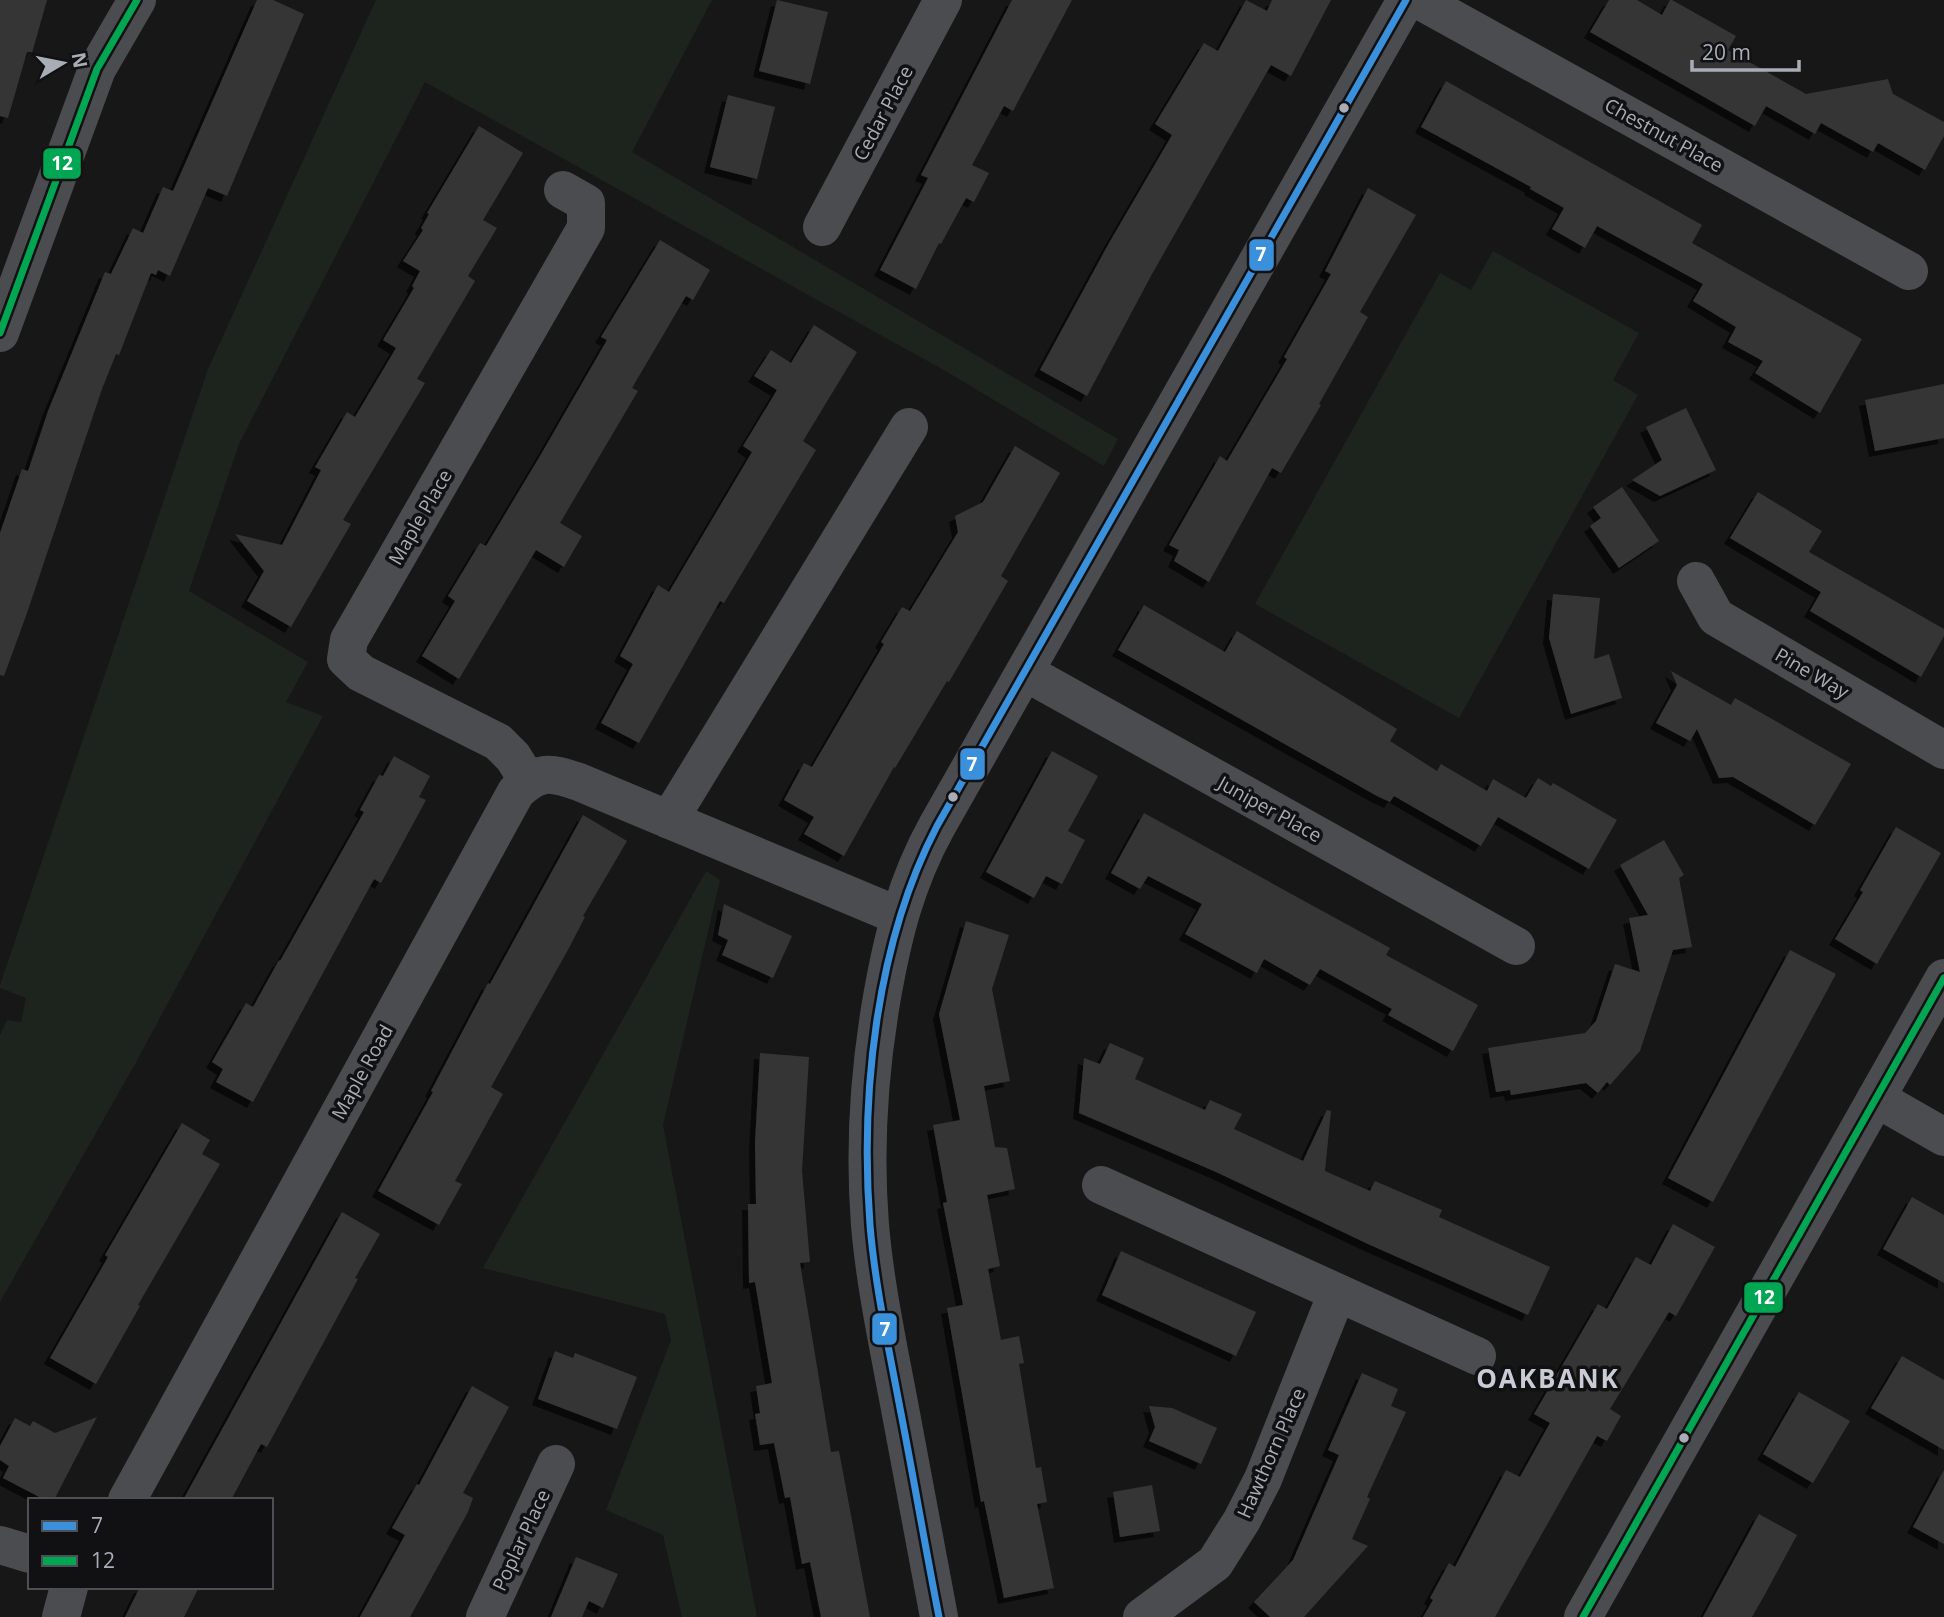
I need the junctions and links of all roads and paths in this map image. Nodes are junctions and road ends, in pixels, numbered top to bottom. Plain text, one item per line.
1 (137, 0) edge
2 (943, 0) edge
3 (1406, 0) edge
4 (1419, 0) edge
5 (563, 190) dead end
6 (822, 226) dead end
7 (1909, 271) dead end
8 (0, 333) edge
9 (909, 427) dead end
10 (1696, 581) dead end
11 (1025, 672) junction
12 (1944, 750) edge
13 (528, 781) junction
14 (669, 820) junction
15 (899, 916) junction
16 (1516, 946) dead end
17 (1944, 978) edge
18 (1876, 1098) junction
19 (1944, 1137) edge
20 (1101, 1185) dead end
21 (1337, 1293) junction
22 (1477, 1356) dead end
23 (556, 1464) dead end
24 (128, 1498) edge
25 (0, 1545) edge
26 (28, 1553) edge
27 (69, 1589) edge
28 (61, 1617) edge
29 (485, 1617) edge
30 (939, 1617) edge
31 (1142, 1617) edge
32 (1583, 1617) edge

1 - 8 street
2 - 6 street, Cedar Place
3 - 11 street
4 - 7 street, Chestnut Place
5 - 13 street, Maple Place
9 - 14 street
10 - 12 street, Pine Way
11 - 15 street
11 - 16 street, Juniper Place
13 - 14 street
13 - 24 street, Maple Road
14 - 15 street
15 - 30 street
17 - 18 street
18 - 19 street
18 - 32 street
20 - 21 street
21 - 22 street
21 - 31 street, Hawthorn Place
23 - 29 street, Poplar Place
25 - 26 street
27 - 28 street

